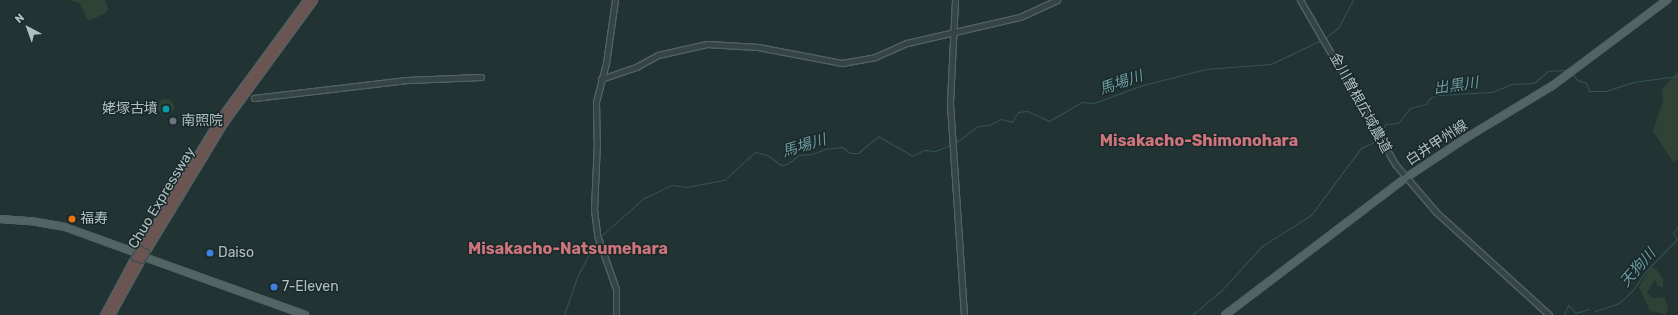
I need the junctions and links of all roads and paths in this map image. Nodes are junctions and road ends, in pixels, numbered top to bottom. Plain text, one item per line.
1 (306, 0) edge
2 (313, 0) edge
3 (614, 0) edge
4 (955, 0) edge
5 (1057, 0) edge
6 (1300, 0) edge
7 (1667, 0) edge
8 (952, 31) junction
9 (481, 77) dead end
10 (601, 79) junction
11 (254, 98) dead end
12 (1407, 177) junction
13 (0, 219) edge
14 (140, 255) junction
15 (104, 315) edge
16 (110, 315) edge
17 (305, 315) edge
18 (616, 315) edge
19 (964, 315) edge
20 (1225, 315) edge
21 (1549, 315) edge

1 - 14 highway, Chuo Expressway
2 - 14 highway, Chuo Expressway
3 - 10 street
4 - 8 street
5 - 8 street
6 - 12 street, 金川曽根広域農道
7 - 12 main road, 白井甲州線
8 - 10 street
8 - 19 street
9 - 11 street
10 - 18 street
12 - 20 main road, 白井甲州線
12 - 21 street, 金川曽根広域農道
13 - 14 main road
14 - 15 highway, Chuo Expressway
14 - 16 highway, Chuo Expressway
14 - 17 main road

